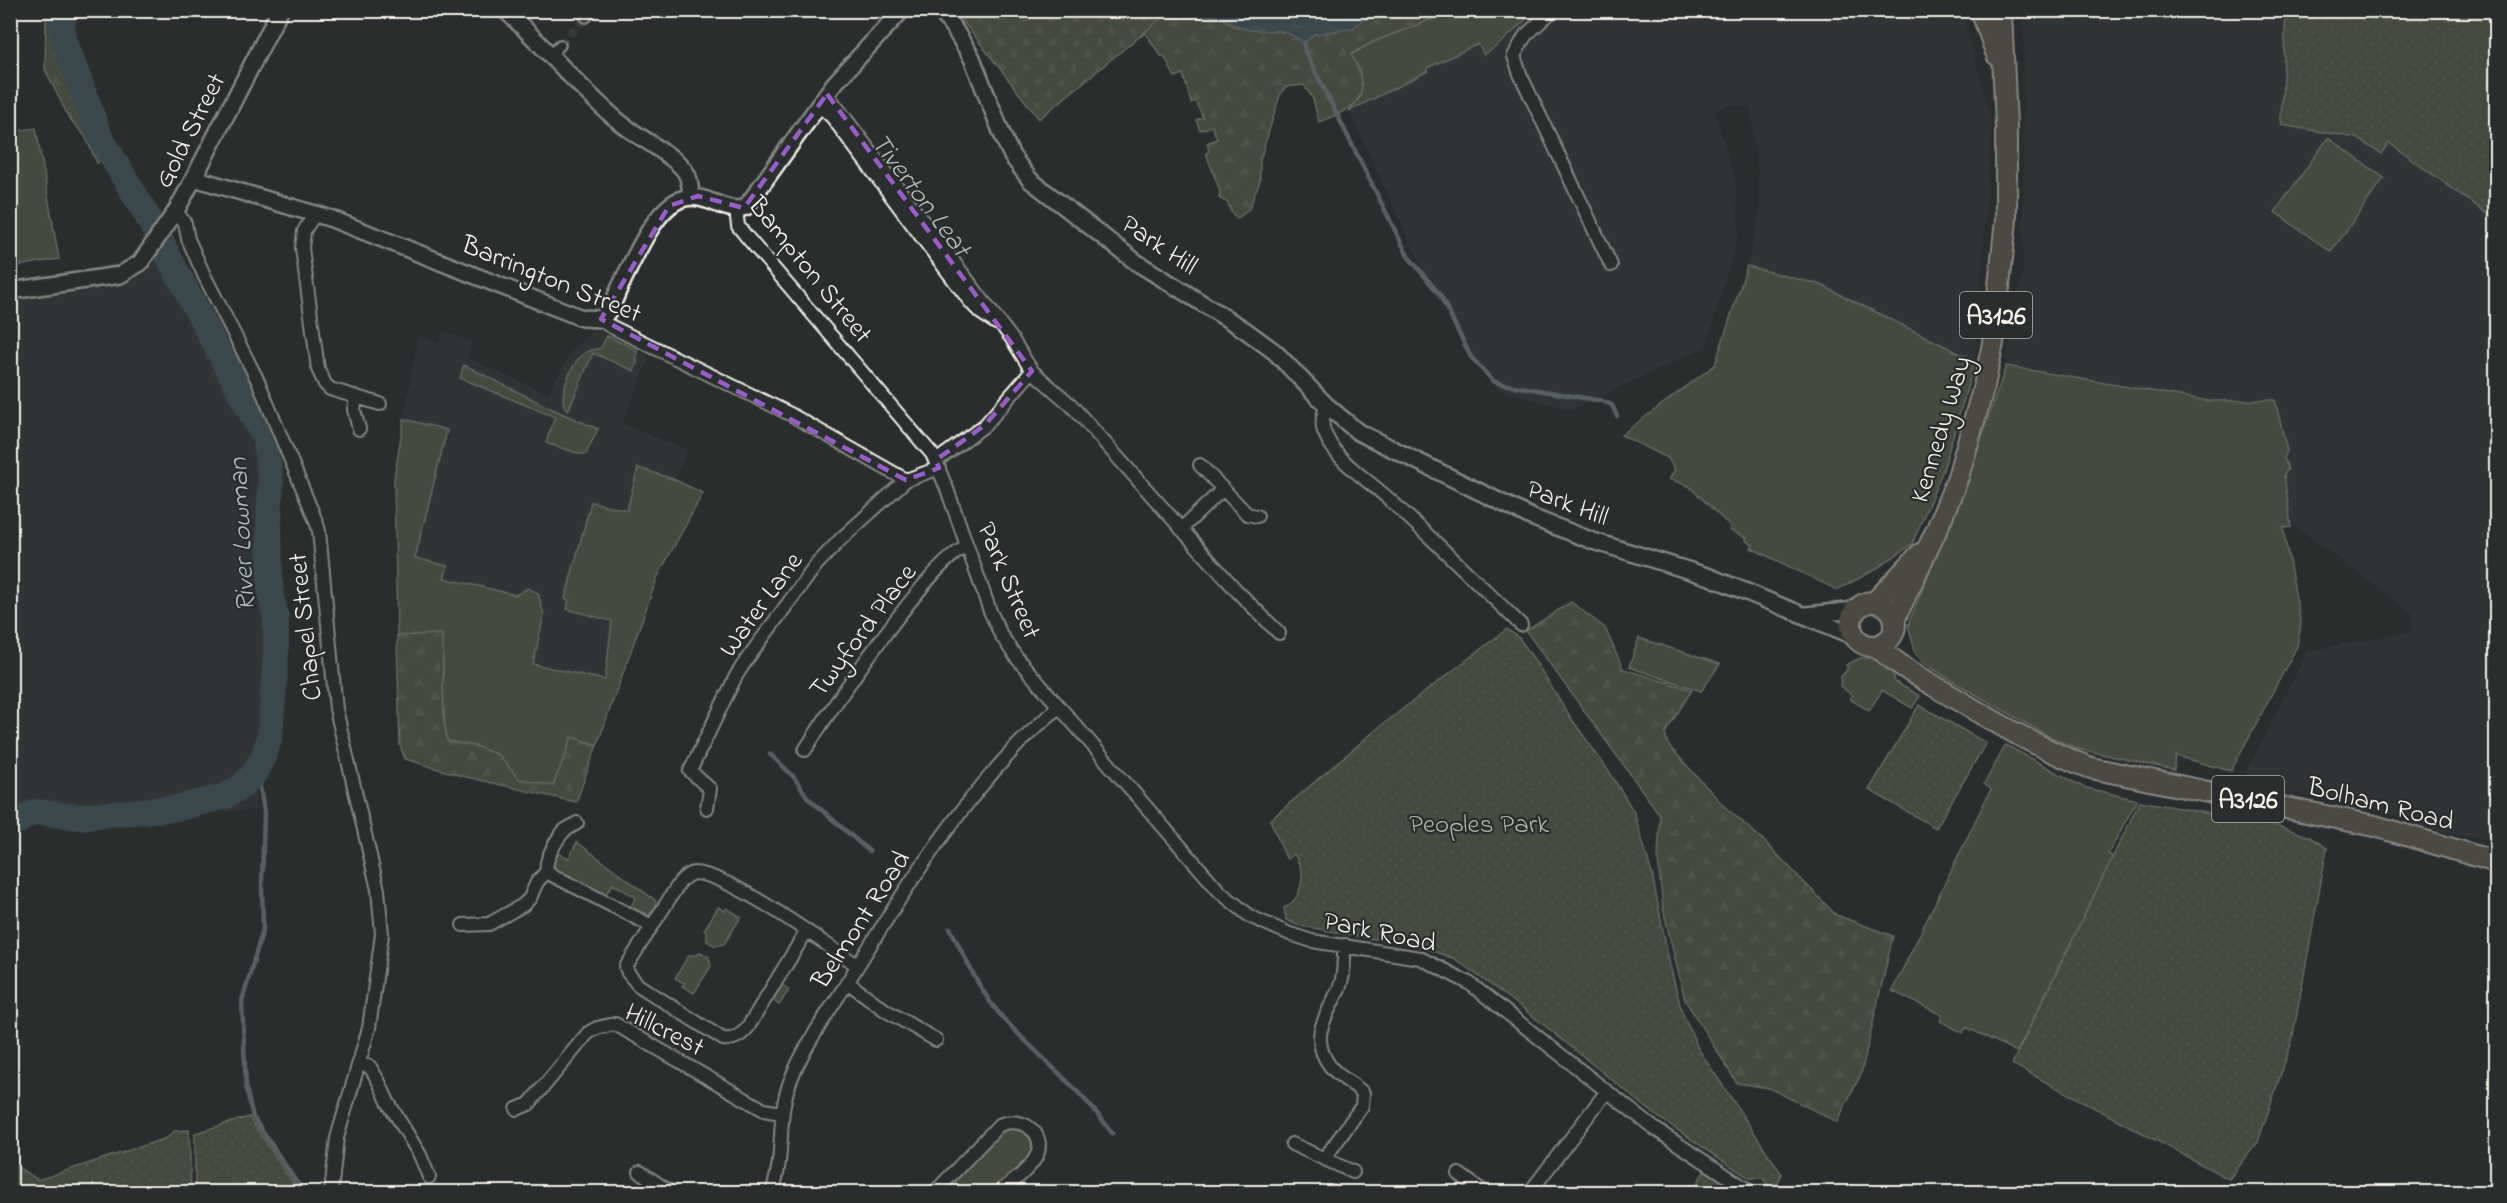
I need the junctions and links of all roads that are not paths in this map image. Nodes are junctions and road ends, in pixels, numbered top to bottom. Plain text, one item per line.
1 (280, 10) edge
2 (505, 10) edge
3 (902, 10) edge
4 (940, 10) edge
5 (1553, 10) edge
6 (1981, 10) edge
7 (2001, 10) edge
8 (2002, 71) junction
9 (823, 100) junction
10 (194, 178) junction
11 (691, 196) junction
12 (736, 209) junction
13 (176, 211) junction
14 (315, 214) junction
15 (1611, 265) dead end
16 (10, 291) edge
17 (601, 319) junction
18 (1032, 371) junction
19 (356, 398) junction
20 (380, 404) dead end
21 (1326, 405) junction
22 (359, 429) dead end
23 (938, 464) junction
24 (1200, 465) dead end
25 (906, 480) junction
26 (1223, 489) junction
27 (1257, 516) dead end
28 (1181, 529) junction
29 (966, 548) junction
30 (1927, 549) junction
31 (1875, 602) junction
32 (1856, 610) junction
33 (1806, 615) junction
34 (1521, 625) dead end
35 (1895, 625) junction
36 (1279, 633) dead end
37 (1854, 636) junction
38 (1876, 646) junction
39 (1918, 676) junction
40 (1058, 707) junction
41 (805, 750) dead end
42 (707, 808) dead end
43 (577, 823) dead end
44 (2496, 862) edge
45 (548, 871) junction
46 (463, 926) dead end
47 (652, 926) junction
48 (806, 932) junction
49 (1345, 945) junction
50 (858, 965) junction
51 (847, 982) junction
52 (936, 1040) dead end
53 (359, 1063) junction
54 (1607, 1091) junction
55 (517, 1109) dead end
56 (781, 1113) junction
57 (1292, 1144) dead end
58 (1325, 1158) junction
59 (640, 1172) dead end
60 (1353, 1172) dead end
61 (1459, 1174) dead end
62 (429, 1177) dead end
63 (331, 1192) edge
64 (670, 1192) edge
65 (772, 1192) edge
66 (935, 1192) edge
67 (999, 1192) edge
68 (1484, 1192) edge
69 (1530, 1192) edge
70 (1751, 1192) edge

1 - 10 street, Gold Street
2 - 11 street
3 - 9 street
4 - 21 street, Park Hill
5 - 15 street
6 - 8 main road, Kennedy Way / A3126
7 - 8 main road, Kennedy Way / A3126
8 - 30 main road, Kennedy Way / A3126
9 - 12 street
9 - 18 street
10 - 13 street, Gold Street
10 - 14 street, Barrington Street
11 - 12 street, Bampton Street
11 - 17 street
12 - 23 street, Bampton Street
13 - 16 street, Gold Street
13 - 53 street, Chapel Street
14 - 17 street, Barrington Street
14 - 19 street
17 - 25 street, Barrington Street
18 - 23 street, Water Lane
18 - 28 street
19 - 20 street
19 - 22 street
21 - 33 street, Park Hill
21 - 34 street
23 - 25 street, Water Lane
23 - 29 street, Park Street
24 - 26 street
25 - 42 street, Water Lane
26 - 27 street
26 - 28 street
28 - 36 street
29 - 40 street, Park Street
29 - 41 street, Twyford Place
30 - 31 main road, Kennedy Way / A3126
30 - 35 main road, Kennedy Way / A3126
31 - 32 main road
31 - 35 main road
32 - 33 street, Park Hill
32 - 37 main road
33 - 37 street, Park Hill
35 - 38 main road
35 - 39 main road, Bolham Road / A3126
37 - 38 main road
38 - 39 main road, Bolham Road / A3126
39 - 44 main road, Bolham Road / A3126
40 - 49 street, Park Road
40 - 50 street, Belmont Road
43 - 45 street
45 - 46 street
45 - 47 street
47 - 48 street
47 - 48 street
48 - 50 street
49 - 54 street, Park Road
49 - 58 street
50 - 51 street, Belmont Road
51 - 52 street
51 - 56 street, Belmont Road
53 - 62 street
53 - 63 street, Chapel Street
54 - 69 street
54 - 70 street, Park Road
55 - 56 street, Hillcrest
56 - 65 street, Belmont Road
57 - 58 street
58 - 60 street
59 - 64 street
61 - 68 street
66 - 67 street

